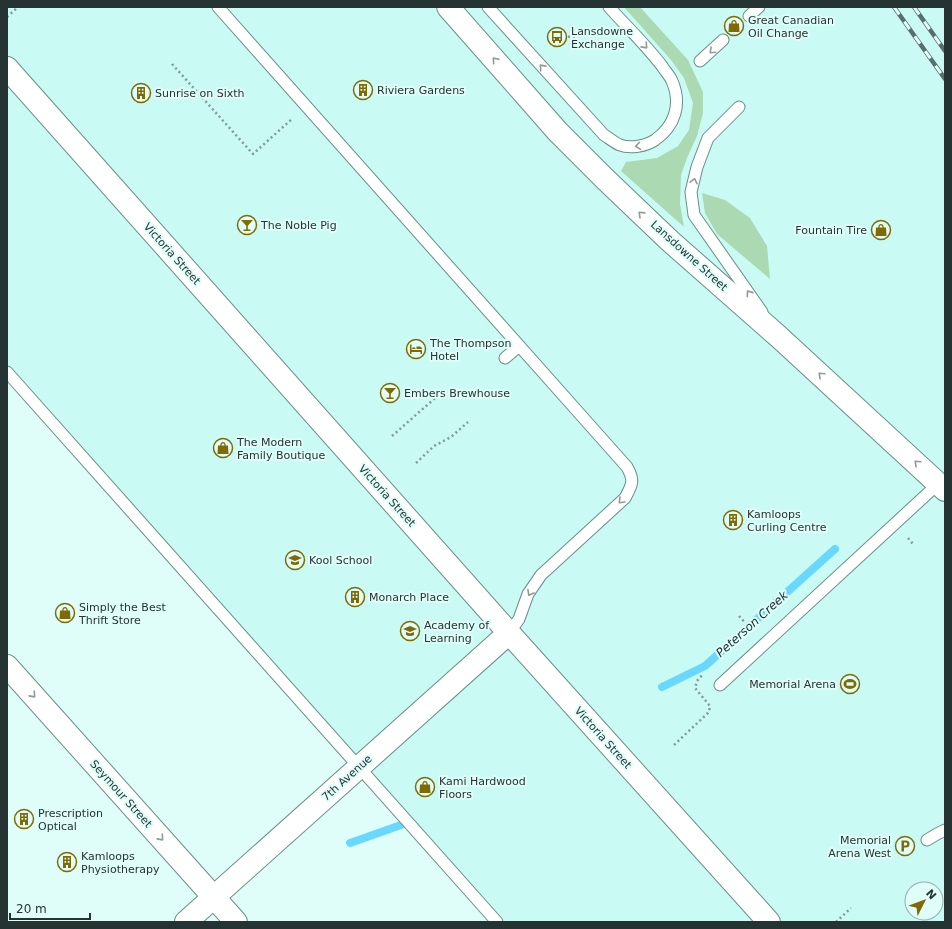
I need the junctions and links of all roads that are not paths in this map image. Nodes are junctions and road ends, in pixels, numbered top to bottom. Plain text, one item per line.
1 (218, 7) edge
2 (448, 7) edge
3 (488, 7) edge
4 (609, 7) edge
5 (759, 7) edge
6 (749, 16) dead end
7 (723, 40) dead end
8 (700, 61) dead end
9 (7, 68) edge
10 (739, 107) dead end
11 (779, 337) junction
12 (519, 346) junction
13 (505, 358) dead end
14 (7, 372) edge
15 (942, 487) edge
16 (509, 633) junction
17 (7, 666) edge
18 (720, 685) dead end
19 (359, 767) junction
20 (945, 830) edge
21 (928, 840) dead end
22 (214, 897) junction
23 (186, 922) edge
24 (236, 922) edge
25 (497, 922) edge
26 (769, 922) edge

1 - 12 lane
11 -> 2 street, Lansdowne Street
4 -> 3 lane
5 - 6 lane
7 -> 8 lane
9 - 16 street, Victoria Street
11 -> 10 lane
15 -> 11 street, Lansdowne Street
12 - 13 lane
12 -> 16 lane
14 - 19 lane
15 - 18 lane
16 - 19 street, 7th Avenue
16 - 26 street, Victoria Street
17 -> 22 street, Seymour Street
19 - 22 street, 7th Avenue
19 - 25 lane
20 - 21 lane
22 - 23 street, 7th Avenue
22 - 24 street, Seymour Street

